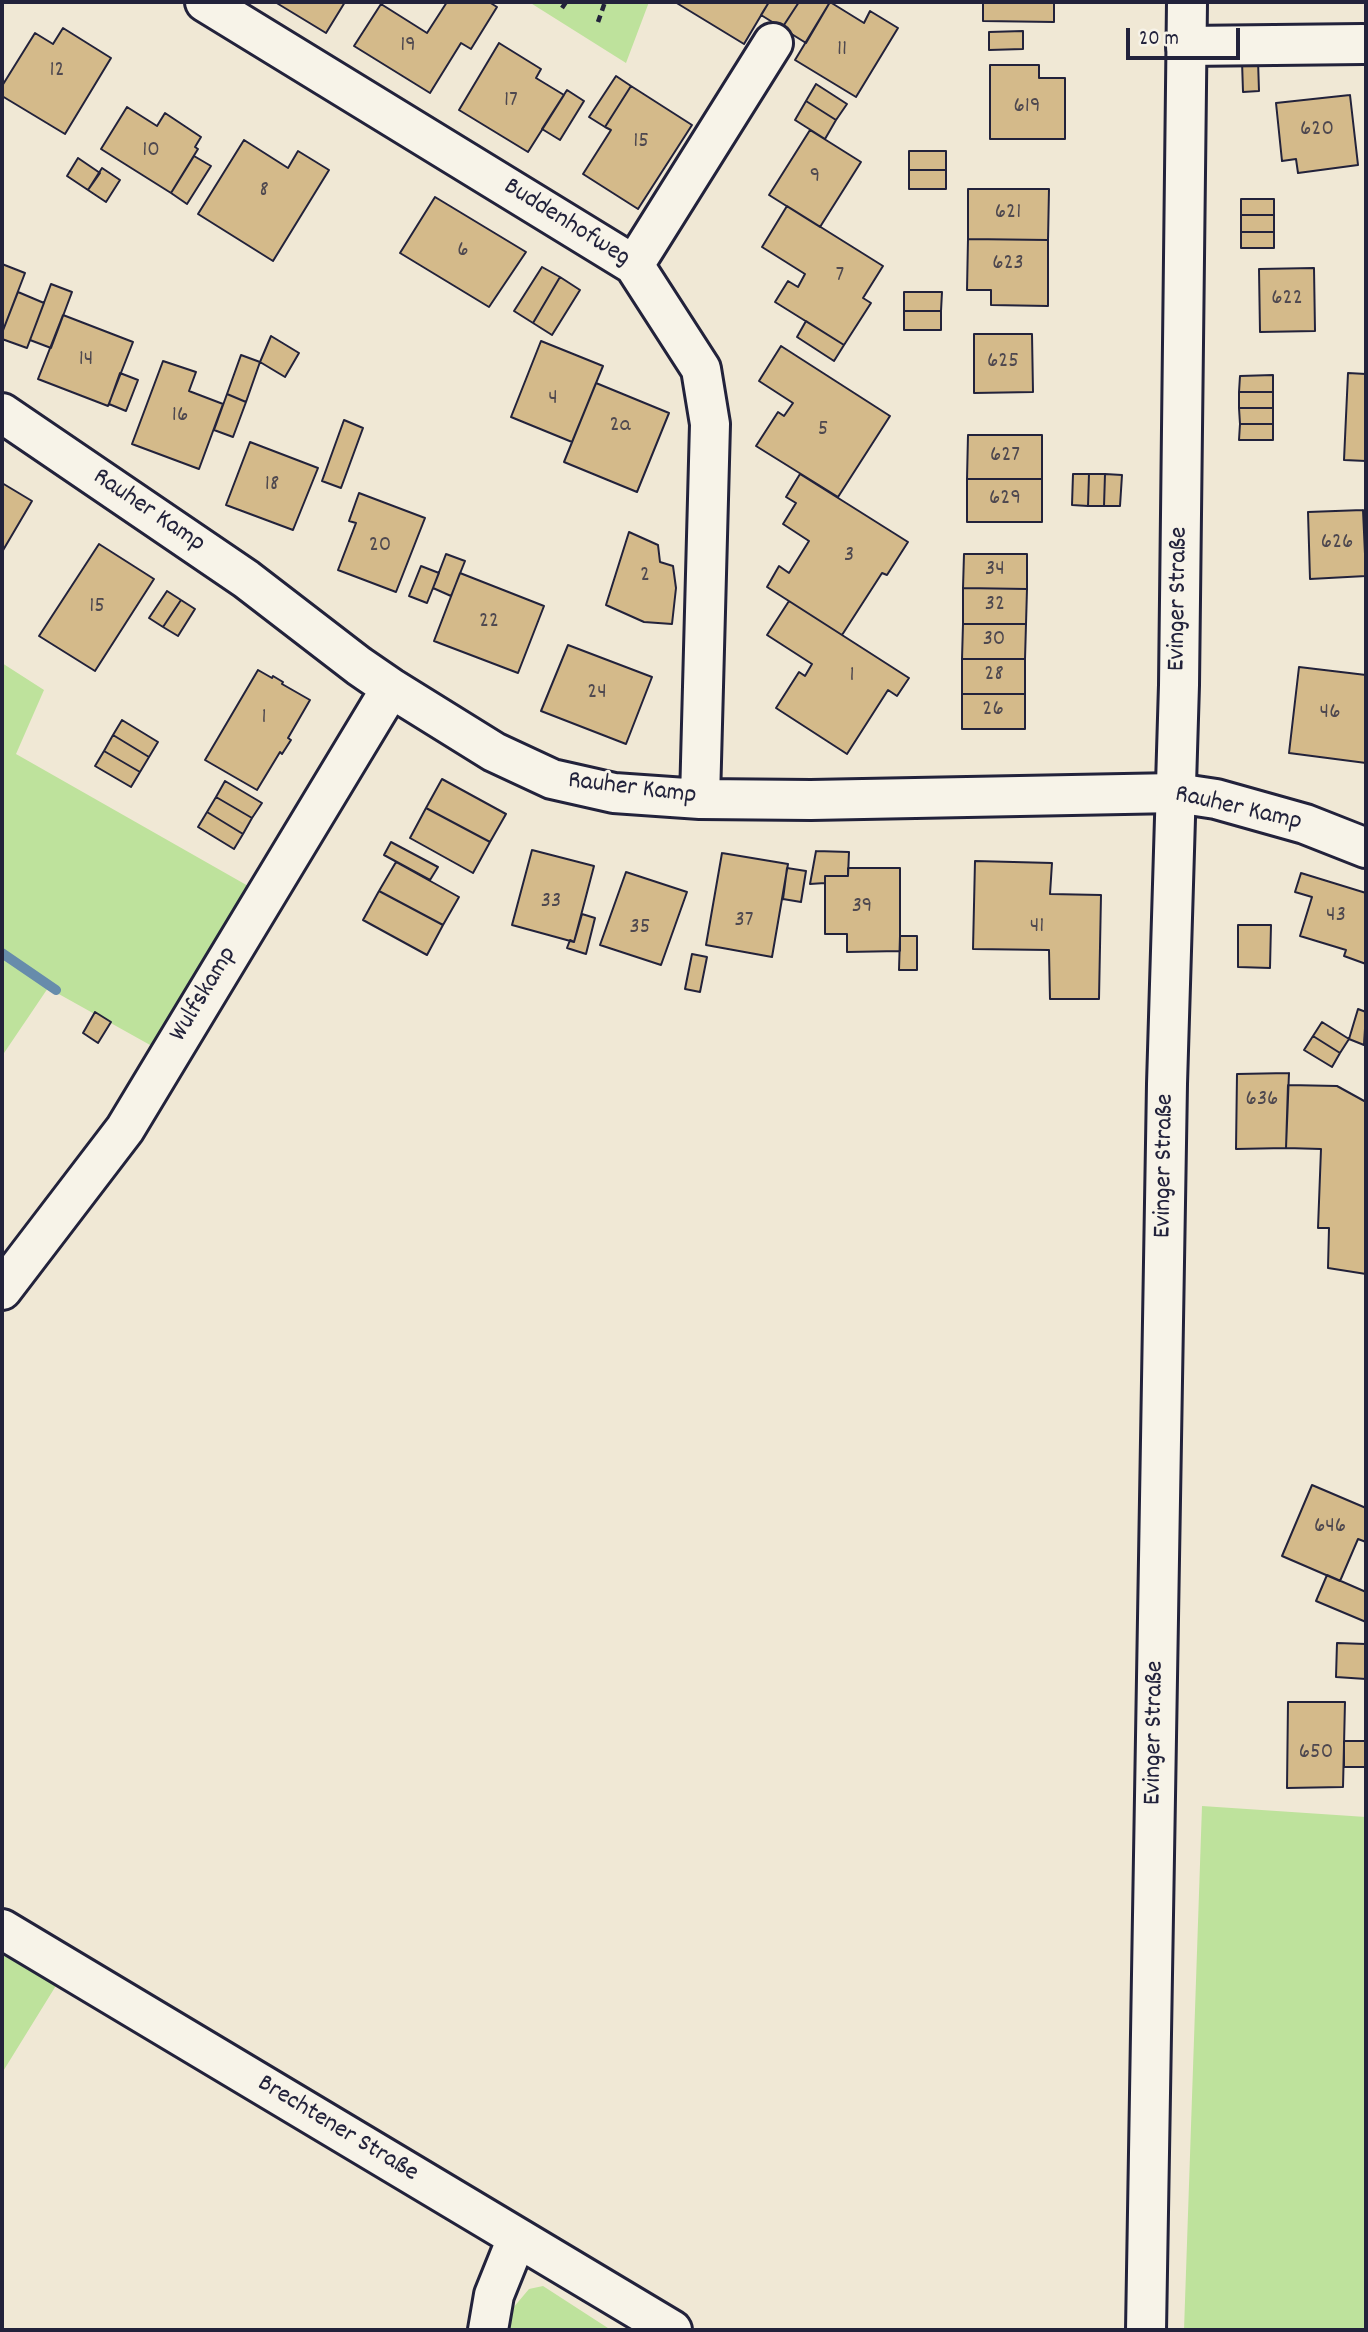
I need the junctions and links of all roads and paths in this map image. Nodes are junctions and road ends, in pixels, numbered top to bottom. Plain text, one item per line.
1 (205, 2) edge
2 (566, 2) edge
3 (605, 2) edge
4 (1187, 2) edge
5 (562, 8) dead end
6 (598, 22) dead end
7 (774, 43) dead end
8 (1363, 44) dead end
9 (1186, 46) junction
10 (635, 265) junction
11 (2, 412) edge
12 (391, 688) junction
13 (1176, 793) junction
14 (699, 799) junction
15 (1366, 848) edge
16 (2, 1290) edge
17 (2, 1930) edge
18 (517, 2238) junction
19 (488, 2330) edge
20 (672, 2330) edge
21 (1146, 2330) edge

1 - 10 street, Buddenhofweg
2 - 5 path
3 - 6 path
4 - 9 street, Evinger Straße
7 - 10 street
8 - 9 street
9 - 13 street, Evinger Straße
10 - 14 street, Buddenhofweg
11 - 12 street, Rauher Kamp
12 - 14 street, Rauher Kamp
12 - 16 street, Wulfskamp
13 - 14 street, Rauher Kamp
13 - 15 street, Rauher Kamp
13 - 21 street, Evinger Straße
17 - 18 street, Brechtener Straße
18 - 19 street
18 - 20 street, Brechtener Straße

